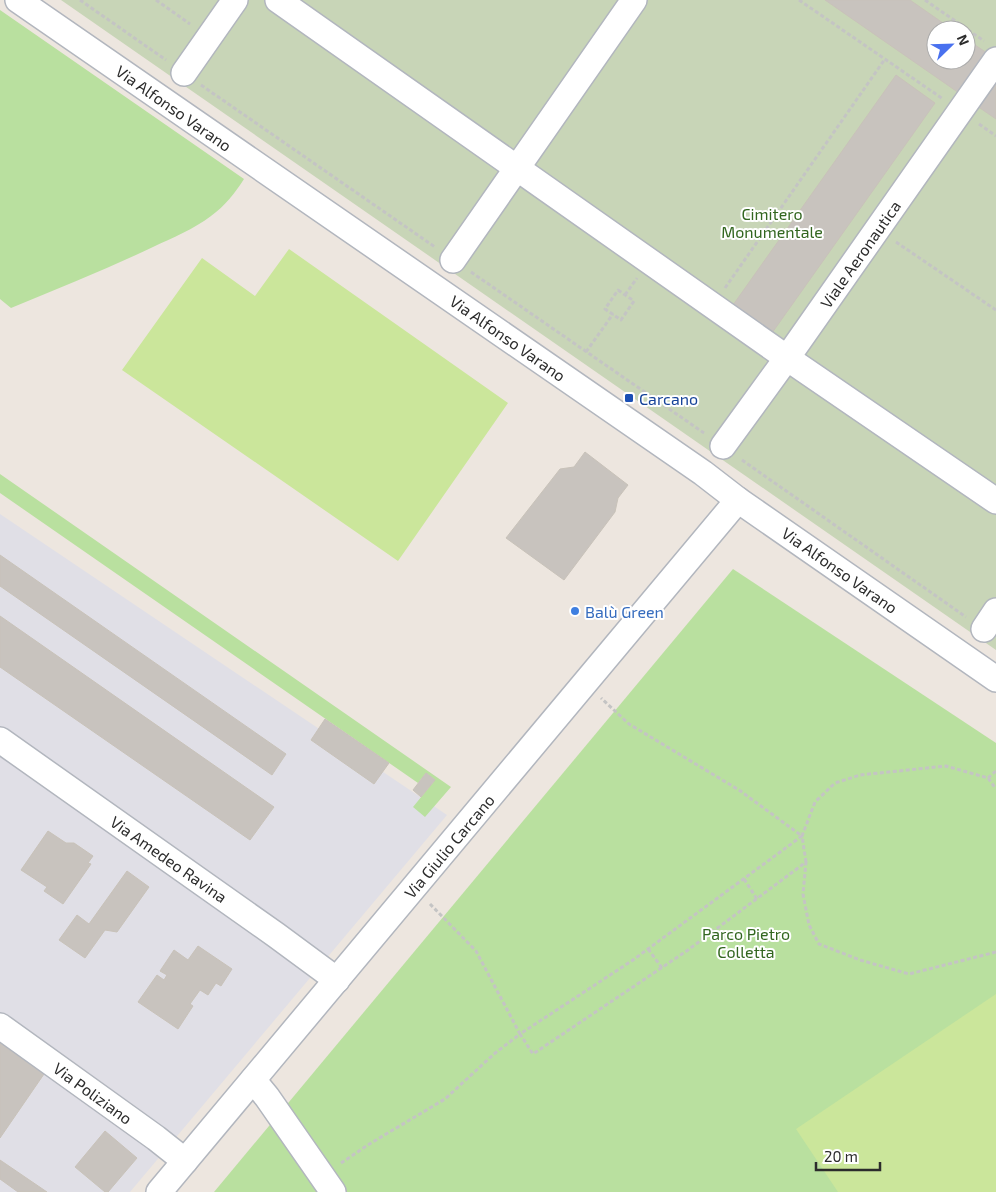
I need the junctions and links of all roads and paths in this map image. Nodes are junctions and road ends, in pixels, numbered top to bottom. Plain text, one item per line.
1 (18, 0) edge
2 (80, 0) edge
3 (156, 0) edge
4 (235, 0) edge
5 (278, 0) edge
6 (634, 0) edge
7 (799, 0) edge
8 (925, 0) edge
9 (209, 37) junction
10 (992, 52) edge
11 (886, 59) junction
12 (184, 73) junction
13 (960, 111) junction
14 (996, 136) edge
15 (517, 169) junction
16 (877, 229) junction
17 (453, 260) junction
18 (713, 306) junction
19 (996, 310) edge
20 (613, 314) junction
21 (586, 352) junction
22 (787, 358) junction
23 (723, 446) junction
24 (738, 500) junction
25 (996, 501) edge
26 (990, 620) edge
27 (996, 679) edge
28 (584, 683) junction
29 (0, 740) edge
30 (996, 770) edge
31 (988, 778) junction
32 (996, 789) edge
33 (802, 836) junction
34 (806, 862) junction
35 (744, 879) junction
36 (413, 889) junction
37 (757, 899) junction
38 (648, 949) junction
39 (996, 952) edge
40 (662, 968) junction
41 (336, 980) junction
42 (0, 1026) edge
43 (520, 1034) junction
44 (253, 1080) junction
45 (185, 1161) junction
46 (328, 1184) edge
47 (159, 1192) edge

1 - 24 street, Via Alfonso Varano
2 - 12 path
3 - 9 path
4 - 9 street
5 - 15 street
6 - 15 street
7 - 11 path
8 - 10 path
9 - 12 street
10 - 13 street, Viale Aeronautica
11 - 13 path
11 - 18 path
12 - 17 path
13 - 14 path
13 - 16 street, Viale Aeronautica
15 - 17 street
15 - 18 street
16 - 19 path
16 - 22 street, Viale Aeronautica
17 - 21 path
18 - 22 street
20 - 20 path
20 - 21 path
21 - 23 path
22 - 23 street, Viale Aeronautica
22 - 25 street
23 - 26 path
24 - 27 street, Via Alfonso Varano
24 - 28 street, Via Giulio Carcano
28 - 33 path
28 - 36 street, Via Giulio Carcano
29 - 41 street, Via Amedeo Ravina
30 - 31 path
31 - 32 path
31 - 33 path
33 - 34 path
33 - 35 path
34 - 37 path
34 - 39 path
35 - 37 path
35 - 38 path
36 - 41 street, Via Giulio Carcano
36 - 43 path
37 - 40 path
38 - 40 path
38 - 43 path
40 - 43 path
41 - 44 street, Via Giulio Carcano
42 - 45 street, Via Poliziano
43 - 46 path
44 - 45 street, Via Giulio Carcano
44 - 46 street
45 - 47 street, Via Giulio Carcano

